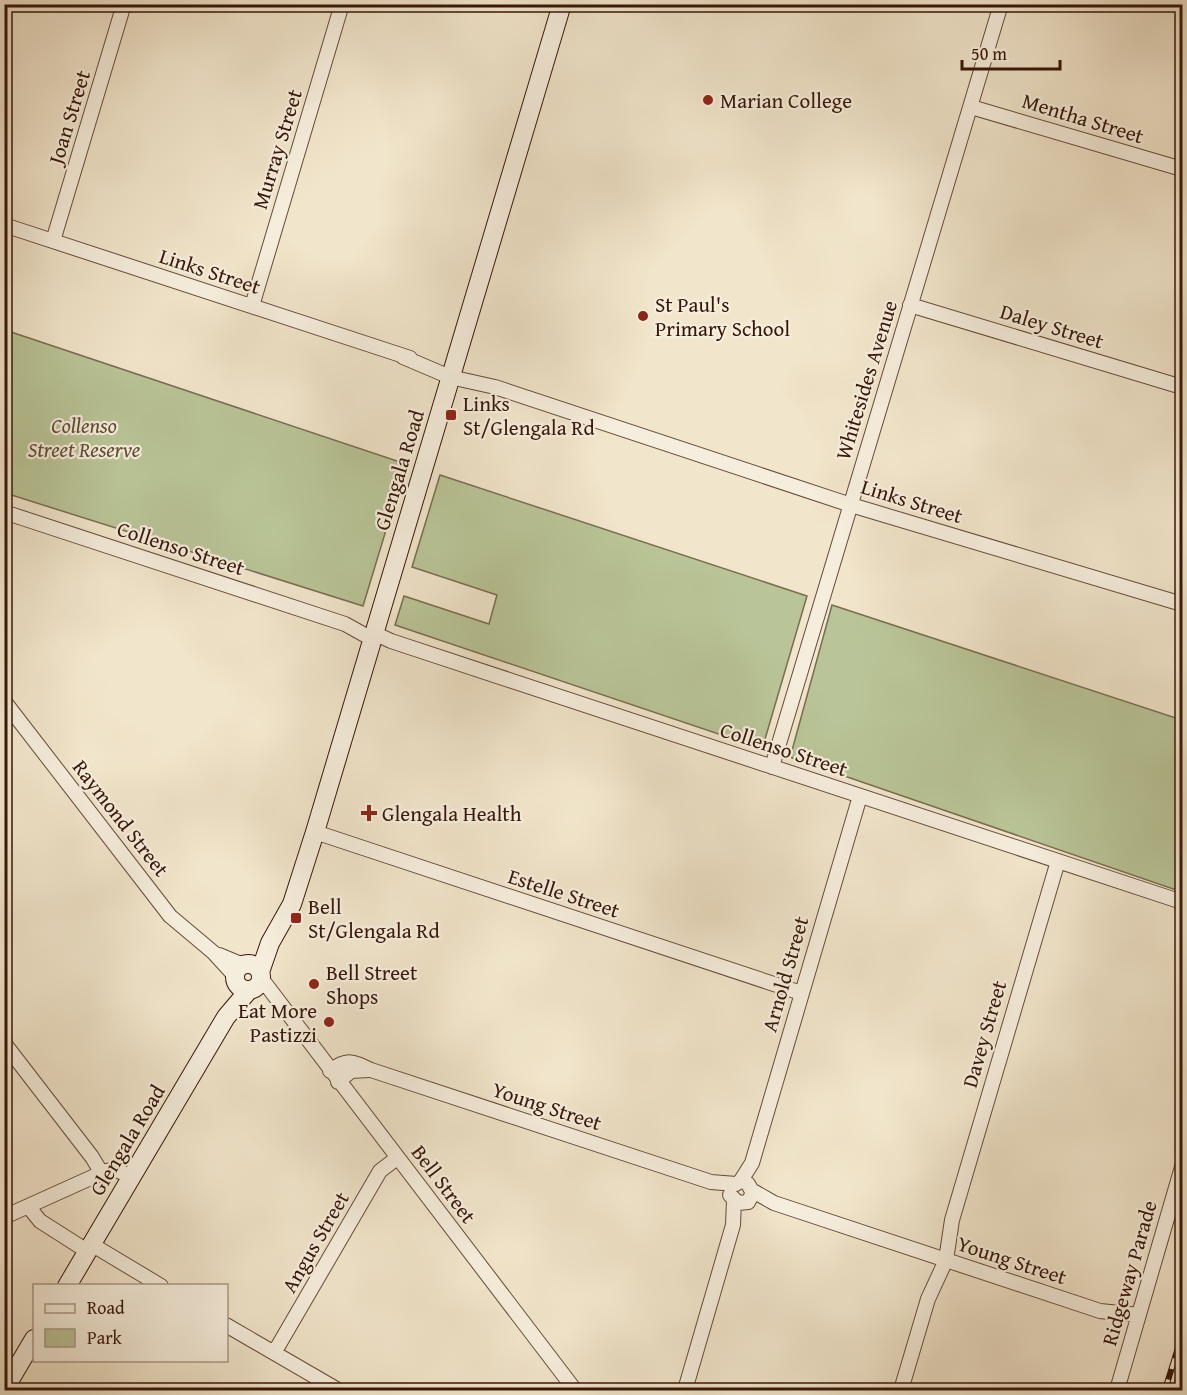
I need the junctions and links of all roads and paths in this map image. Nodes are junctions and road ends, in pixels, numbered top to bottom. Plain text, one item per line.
1 (124, 4) edge
2 (342, 4) edge
3 (562, 4) edge
4 (1001, 4) edge
5 (971, 106) junction
6 (1182, 169) edge
7 (4, 225) edge
8 (53, 241) junction
9 (910, 305) junction
10 (252, 306) junction
11 (452, 373) junction
12 (1182, 387) edge
13 (850, 505) junction
14 (4, 512) edge
15 (1182, 604) edge
16 (374, 634) junction
17 (4, 701) edge
18 (772, 767) junction
19 (860, 796) junction
20 (315, 832) junction
21 (1058, 861) junction
22 (1182, 902) edge
23 (248, 977) junction
24 (801, 993) junction
25 (4, 1043) edge
26 (334, 1077) junction
27 (397, 1158) junction
28 (1182, 1167) edge
29 (99, 1175) junction
30 (128, 1183) junction
31 (742, 1193) junction
32 (28, 1206) junction
33 (4, 1217) edge
34 (89, 1248) junction
35 (940, 1258) junction
36 (68, 1284) edge
37 (157, 1284) edge
38 (1137, 1322) junction
39 (228, 1325) edge
40 (33, 1342) edge
41 (274, 1353) junction
42 (4, 1390) edge
43 (338, 1390) edge
44 (575, 1390) edge
45 (685, 1390) edge
46 (902, 1390) edge
47 (1117, 1390) edge

1 - 8 street, Joan Street
2 - 10 street, Murray Street
3 - 11 street, Glengala Road
4 - 5 street, Whitesides Avenue
5 - 6 street, Mentha Street
5 - 9 street, Whitesides Avenue
7 - 8 street, Links Street
8 - 10 street, Links Street
9 - 12 street, Daley Street
9 - 13 street, Whitesides Avenue
10 - 11 street, Links Street
11 - 13 street, Links Street
11 - 16 street, Glengala Road
13 - 15 street, Links Street
13 - 18 street, Whitesides Avenue
14 - 16 street, Collenso Street
16 - 18 street, Collenso Street
16 - 20 street, Glengala Road
17 - 23 street, Raymond Street
18 - 19 street, Collenso Street
19 - 21 street, Collenso Street
19 - 24 street, Arnold Street
20 - 23 street, Glengala Road
20 - 24 street, Estelle Street
21 - 22 street, Collenso Street
21 - 35 street, Davey Street
23 - 26 street, Bell Street
23 - 30 street, Glengala Road
24 - 31 street, Arnold Street
25 - 29 street
26 - 27 street, Bell Street
26 - 31 street, Young Street
27 - 41 street, Angus Street
27 - 44 street, Bell Street
28 - 38 street, Ridgeway Parade
29 - 30 street
29 - 32 street
30 - 34 street, Glengala Road
31 - 35 street, Young Street
31 - 45 street, Arnold Street
32 - 33 street
32 - 34 street
34 - 36 street, Glengala Road
34 - 37 street
35 - 38 street, Young Street
35 - 46 street, Davey Street
38 - 47 street, Ridgeway Parade
39 - 41 street
40 - 42 street
41 - 43 street

